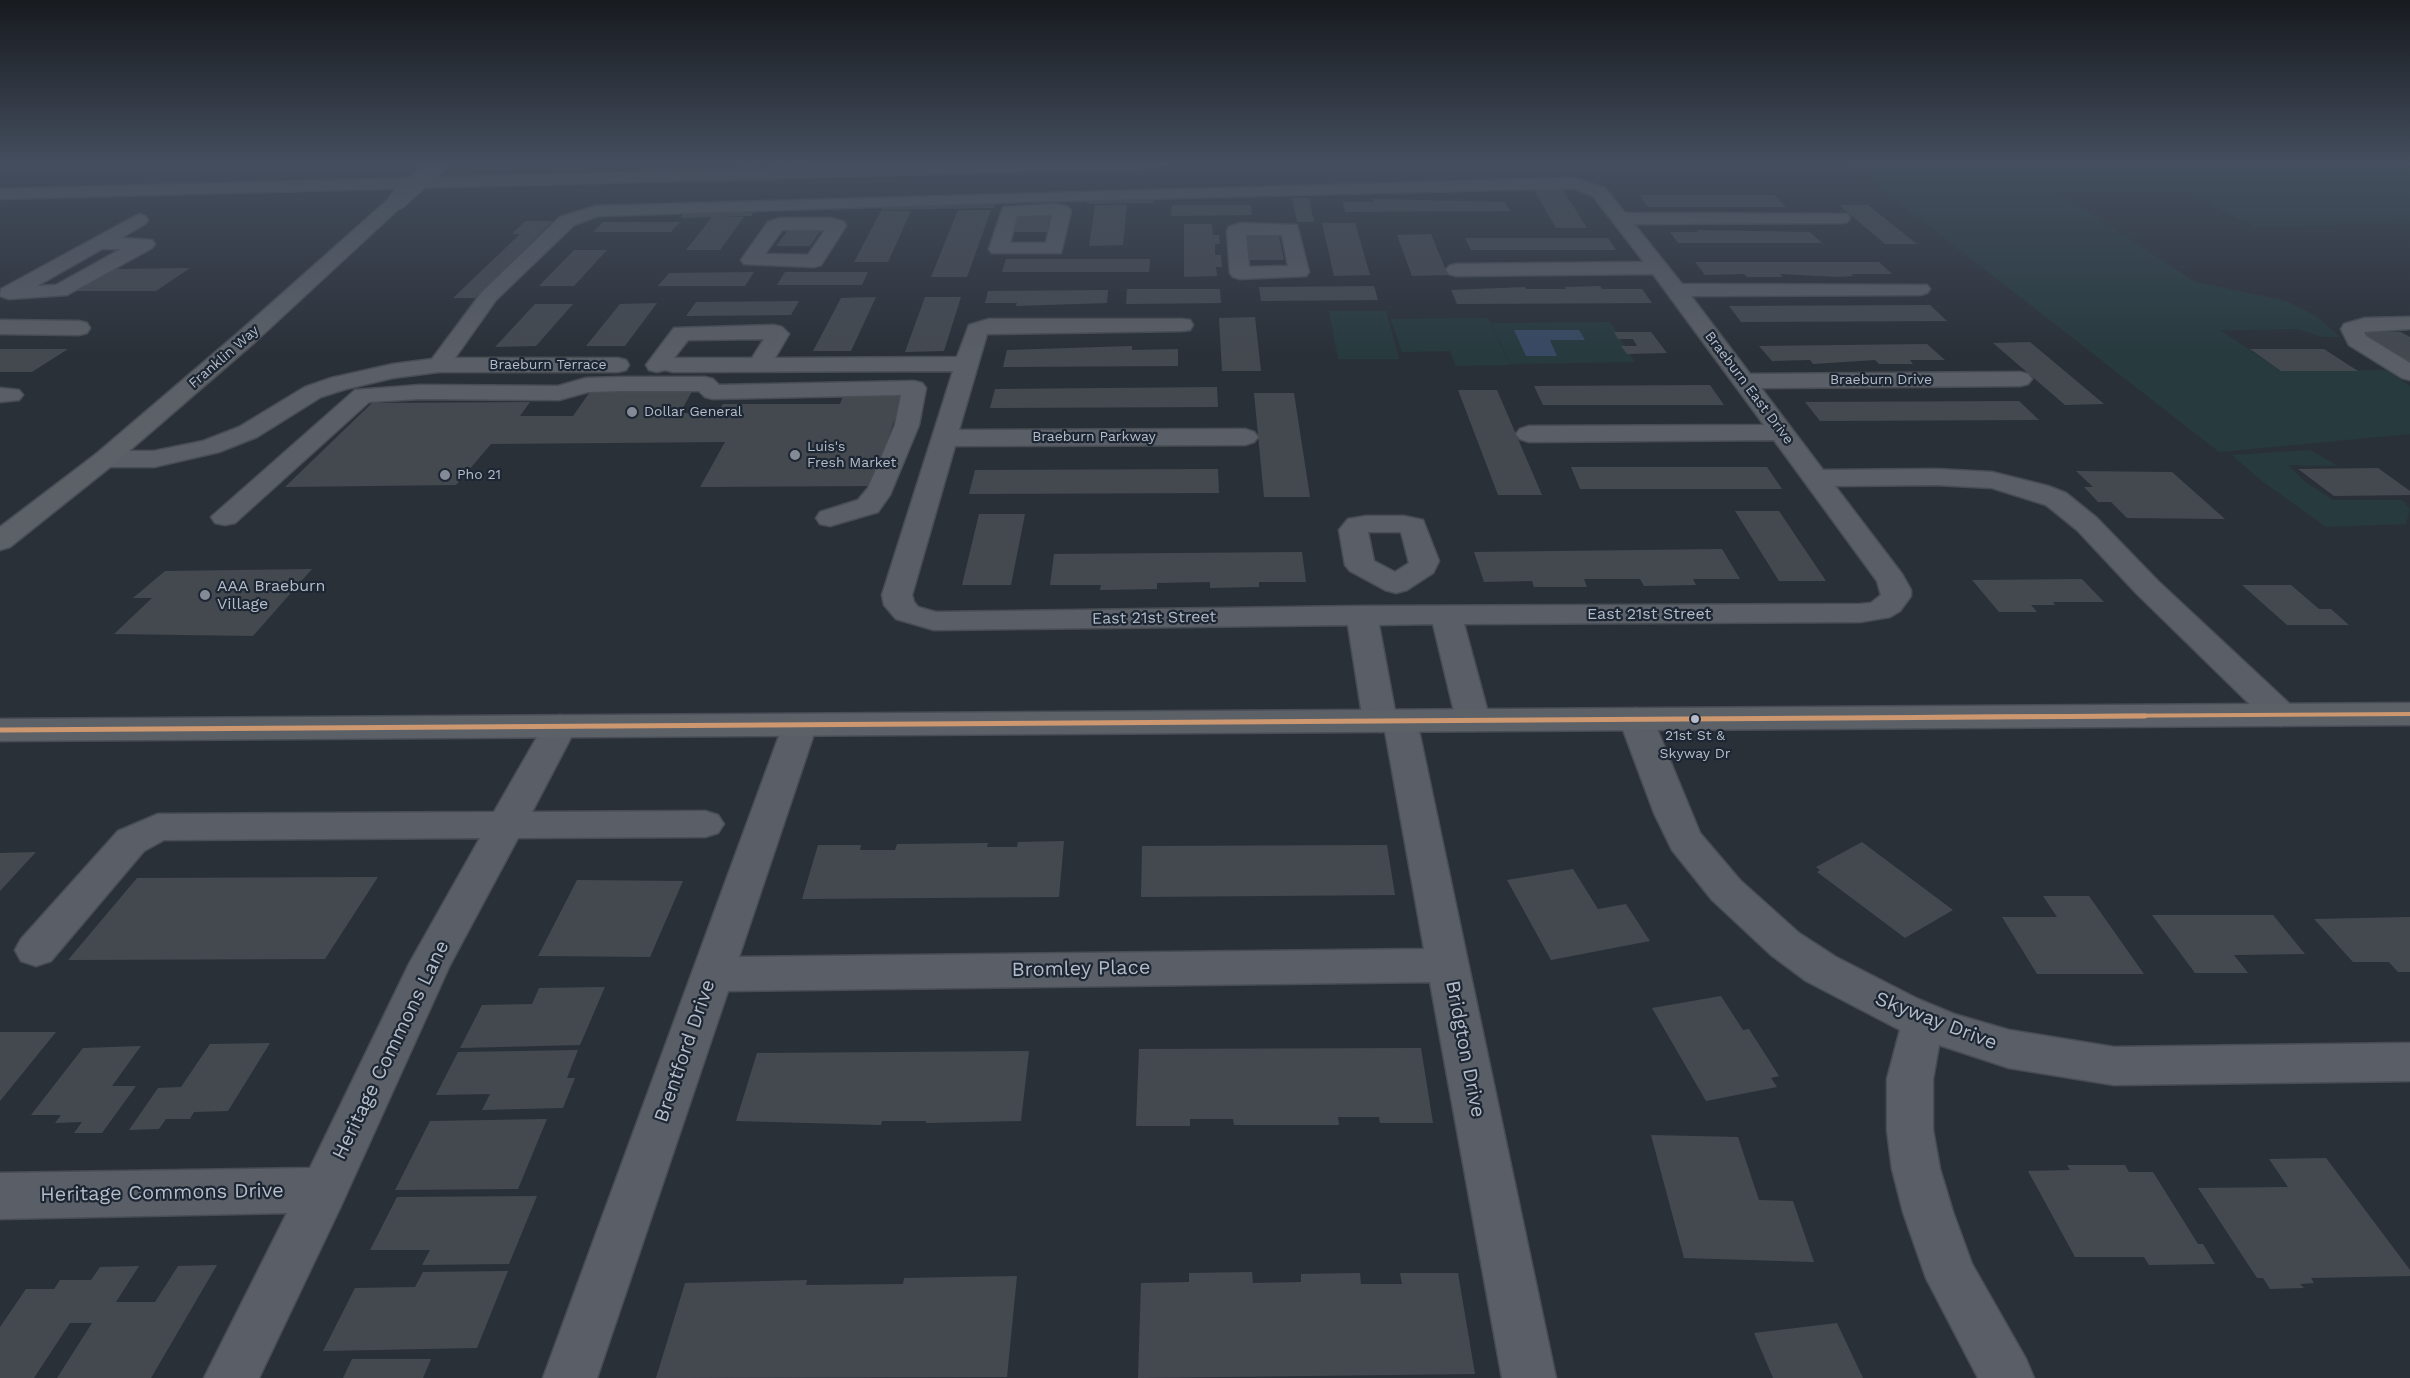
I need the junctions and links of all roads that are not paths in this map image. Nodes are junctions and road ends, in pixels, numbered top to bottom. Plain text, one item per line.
1 (126, 227) edge
2 (368, 227) edge
3 (560, 227) edge
4 (1004, 227) edge
5 (1059, 227) edge
6 (1626, 227) edge
7 (98, 243) junction
8 (1658, 268) junction
9 (1456, 270) dead end
10 (1920, 289) dead end
11 (1676, 290) junction
12 (7, 291) edge
13 (2410, 322) edge
14 (1182, 324) dead end
15 (0, 327) edge
16 (79, 328) dead end
17 (969, 355) junction
18 (760, 364) junction
19 (439, 365) junction
20 (657, 365) junction
21 (2410, 373) edge
22 (2020, 379) dead end
23 (1742, 381) junction
24 (1781, 432) junction
25 (1529, 434) dead end
26 (1245, 437) dead end
27 (944, 438) junction
28 (105, 459) junction
29 (1815, 478) junction
30 (225, 517) dead end
31 (831, 519) dead end
32 (0, 541) edge
33 (1396, 584) dead end
34 (1891, 603) joint
35 (1362, 615) junction
36 (1404, 615) junction
37 (1446, 615) junction
38 (2410, 714) edge
39 (2281, 715) junction
40 (1636, 719) junction
41 (1473, 720) junction
42 (1390, 721) junction
43 (800, 725) junction
44 (560, 726) junction
45 (0, 730) edge
46 (506, 824) junction
47 (705, 824) dead end
48 (36, 951) dead end
49 (1449, 965) junction
50 (712, 974) junction
51 (1925, 1021) junction
52 (2410, 1062) edge
53 (324, 1190) junction
54 (0, 1196) edge
55 (231, 1378) edge
56 (570, 1378) edge
57 (1529, 1378) edge
58 (2007, 1378) edge

1 - 7 street
2 - 28 main road, Franklin Way, bridge
3 - 19 street
4 - 5 street
6 - 8 street, Braeburn East Drive
7 - 12 street
7 - 12 street
8 - 9 street
8 - 11 street, Braeburn East Drive
10 - 11 street
11 - 23 street, Braeburn East Drive
13 - 21 street
14 - 17 street
15 - 16 street
17 - 18 street, Braeburn Terrace
17 - 27 street
18 - 20 street, Braeburn Terrace
18 - 20 street
19 - 20 street, Braeburn Terrace
19 - 28 street, Braeburn Terrace
22 - 23 street, Braeburn Drive
23 - 24 street, Braeburn East Drive
24 - 25 street
24 - 29 street, Braeburn East Drive
26 - 27 street, Braeburn Parkway
27 - 35 street, East 21st Street
28 - 32 main road, Franklin Way
29 - 34 street, Braeburn East Drive
29 - 39 street
30 - 31 street
33 - 36 street
34 - 37 street, East 21st Street
35 - 36 street, East 21st Street
35 - 42 street
36 - 37 street, East 21st Street
37 - 41 street
38 - 39 main road
39 - 40 main road
40 - 41 main road
40 - 51 street, Skyway Drive
41 - 42 main road
42 - 43 main road
42 - 49 street, Bridgton Drive
43 - 44 main road
43 - 50 street, Brentford Drive
44 - 45 main road
44 - 46 street, Heritage Commons Lane
46 - 47 street
46 - 48 street
46 - 53 street, Heritage Commons Lane
49 - 50 street, Bromley Place
49 - 57 street, Bridgton Drive
50 - 56 street, Brentford Drive
51 - 52 street, Skyway Drive
51 - 58 street
53 - 54 street, Heritage Commons Drive
53 - 55 street, Heritage Commons Lane

